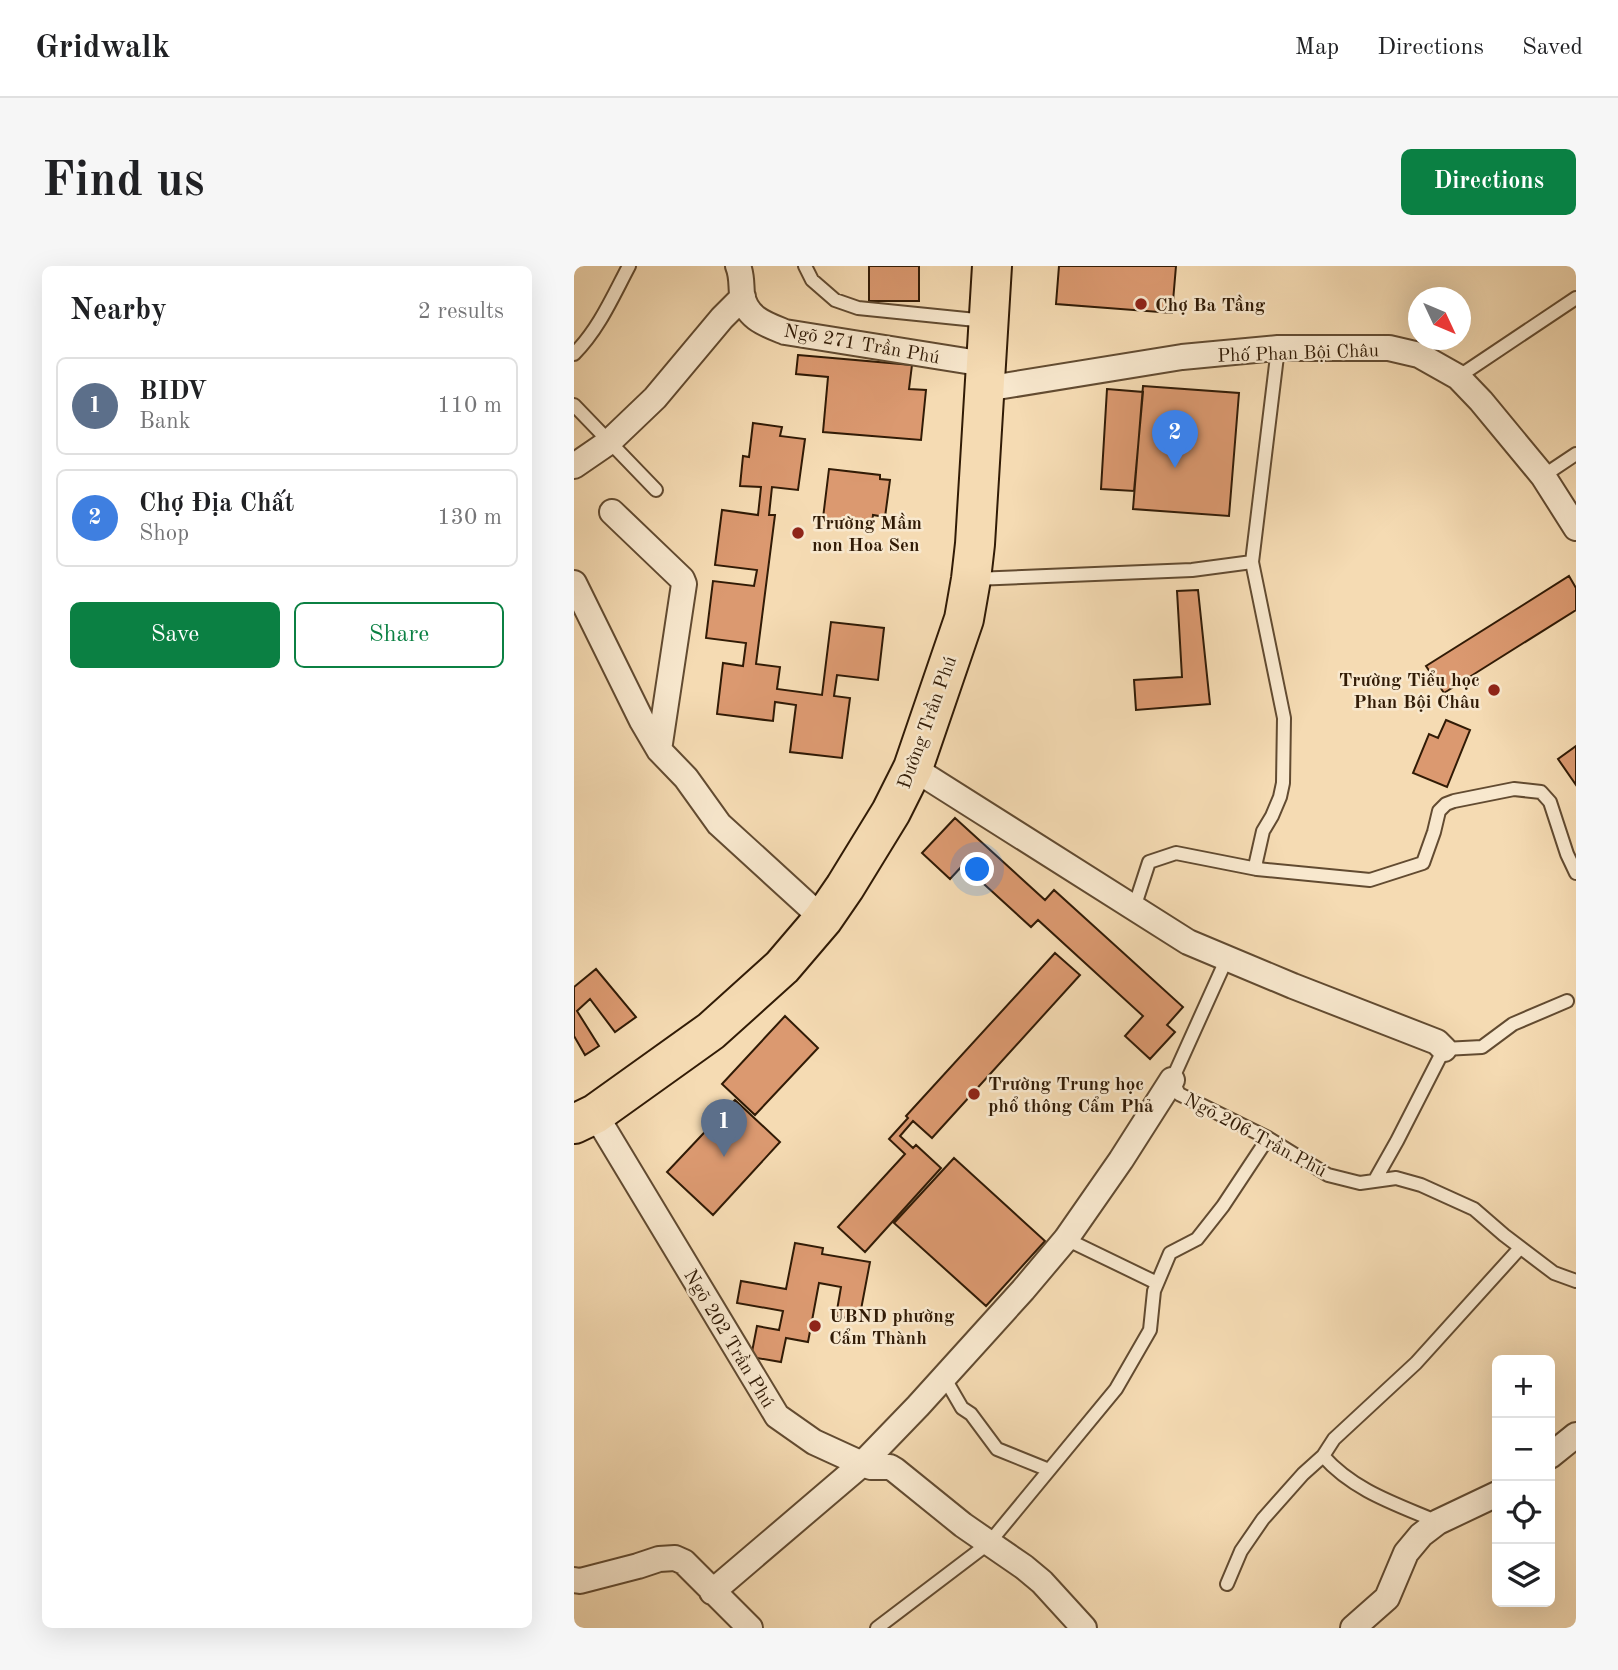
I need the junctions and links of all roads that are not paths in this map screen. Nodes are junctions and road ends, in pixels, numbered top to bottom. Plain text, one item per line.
1 (629, 266) edge
2 (738, 266) edge
3 (805, 266) edge
4 (992, 266) edge
5 (743, 297) junction
6 (1576, 298) edge
7 (989, 321) junction
8 (1278, 348) junction
9 (574, 354) edge
10 (985, 377) junction
11 (1458, 377) junction
12 (574, 405) edge
13 (609, 442) junction
14 (1576, 454) edge
15 (574, 466) edge
16 (1543, 476) junction
17 (656, 490) dead end
18 (612, 512) dead end
19 (1576, 528) edge
20 (1252, 562) junction
21 (971, 579) junction
22 (574, 583) edge
23 (582, 619) edge
24 (659, 750) junction
25 (912, 768) junction
26 (1257, 869) junction
27 (1576, 873) edge
28 (1134, 908) junction
29 (822, 919) junction
30 (1227, 958) junction
31 (1567, 1001) dead end
32 (1444, 1049) junction
33 (1172, 1080) junction
34 (584, 1119) edge
35 (1268, 1138) junction
36 (1375, 1180) junction
37 (1066, 1239) junction
38 (1520, 1248) junction
39 (1576, 1281) edge
40 (1157, 1283) junction
41 (944, 1377) junction
42 (1576, 1435) edge
43 (1555, 1452) edge
44 (1323, 1456) junction
45 (862, 1464) junction
46 (1049, 1470) junction
47 (1492, 1496) edge
48 (1438, 1522) junction
49 (989, 1543) junction
50 (574, 1580) edge
51 (1227, 1584) dead end
52 (712, 1591) junction
53 (750, 1628) edge
54 (877, 1628) edge
55 (1084, 1628) edge
56 (1353, 1628) edge

1 - 9 lane
2 - 5 street
3 - 7 lane
4 - 7 main road, Đường Trần Phú
5 - 10 street, Ngõ 271 Trần Phú
5 - 13 street
6 - 11 lane
7 - 10 main road, Đường Trần Phú
8 - 10 street, Phố Phan Bội Châu
8 - 11 street, Phố Phan Bội Châu
8 - 20 lane
10 - 21 main road, Đường Trần Phú
11 - 16 street, Phố Phan Bội Châu
12 - 13 lane
13 - 15 street
13 - 17 lane
14 - 16 lane
16 - 19 street, Phố Phan Bội Châu
18 - 24 street
20 - 21 lane
20 - 26 lane
21 - 25 main road, Đường Trần Phú
22 - 23 street
23 - 24 street
24 - 29 street
25 - 28 street
25 - 29 main road, Đường Trần Phú
26 - 27 lane
26 - 28 lane
28 - 30 street
29 - 34 main road, Đường Trần Phú
30 - 32 street
30 - 33 lane, Ngõ 206 Trần Phú
31 - 32 lane
32 - 36 lane
33 - 35 lane, Ngõ 206 Trần Phú
33 - 37 street
34 - 45 street, Ngõ 202 Trần Phú
35 - 36 lane, Ngõ 206 Trần Phú
35 - 40 lane
36 - 38 lane, Ngõ 206 Trần Phú
37 - 40 lane
37 - 41 street
38 - 39 lane, Ngõ 206 Trần Phú
38 - 44 lane
40 - 46 lane
41 - 45 street
41 - 46 lane
42 - 43 street
44 - 48 lane
44 - 51 lane
45 - 49 street, Ngõ 202 Trần Phú
45 - 52 street
46 - 49 lane
47 - 48 street
48 - 56 street
49 - 54 lane
49 - 55 street, Ngõ 202 Trần Phú
50 - 52 street
52 - 53 street

